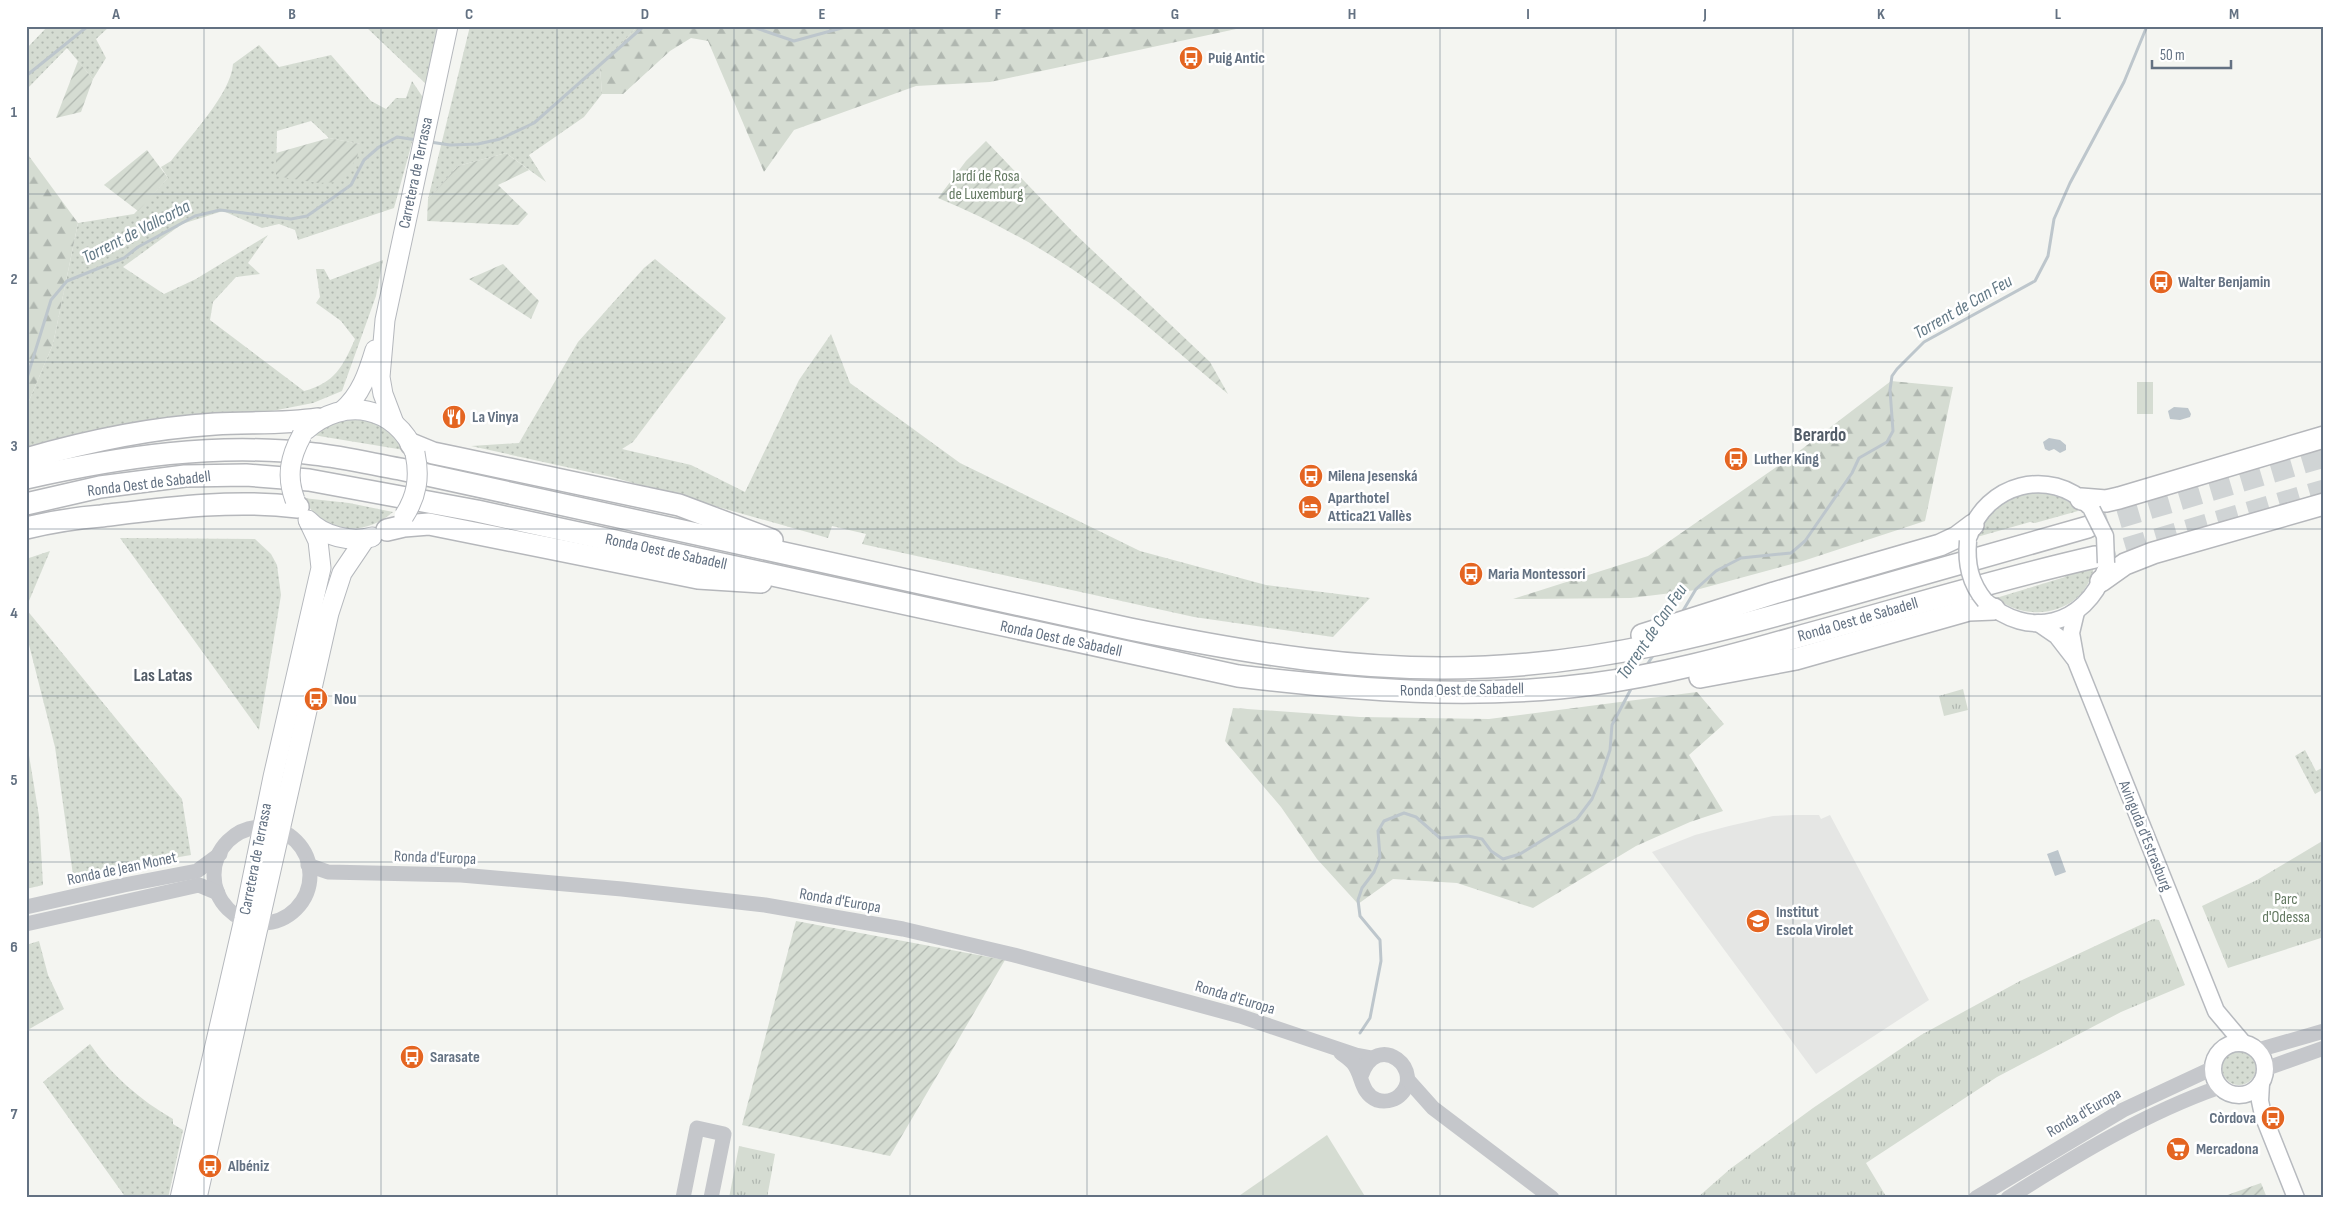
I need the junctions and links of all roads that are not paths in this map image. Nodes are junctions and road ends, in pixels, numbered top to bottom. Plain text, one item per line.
1 (448, 26) edge
2 (385, 320) junction
3 (342, 411) junction
4 (318, 419) junction
5 (394, 423) junction
6 (2324, 437) edge
7 (413, 449) junction
8 (26, 459) edge
9 (26, 478) edge
10 (26, 504) edge
11 (2324, 504) edge
12 (301, 510) junction
13 (2087, 512) junction
14 (26, 528) edge
15 (387, 530) junction
16 (1970, 533) junction
17 (365, 539) junction
18 (804, 557) junction
19 (2100, 567) junction
20 (811, 583) junction
21 (1990, 605) junction
22 (2076, 612) junction
23 (2038, 623) junction
24 (1576, 658) junction
25 (2076, 661) junction
26 (1592, 684) junction
27 (278, 828) junction
28 (220, 854) junction
29 (308, 865) junction
30 (328, 872) junction
31 (310, 882) junction
32 (218, 892) junction
33 (26, 907) edge
34 (251, 921) junction
35 (26, 924) edge
36 (2216, 1011) junction
37 (2324, 1031) edge
38 (1332, 1047) junction
39 (2250, 1047) junction
40 (2324, 1048) edge
41 (1372, 1058) junction
42 (2215, 1061) junction
43 (1361, 1076) junction
44 (2263, 1076) junction
45 (1408, 1080) junction
46 (2220, 1087) junction
47 (2240, 1096) junction
48 (1397, 1098) junction
49 (1433, 1108) junction
50 (180, 1198) edge
51 (197, 1198) edge
52 (683, 1198) edge
53 (711, 1198) edge
54 (1552, 1198) edge
55 (1976, 1198) edge
56 (2008, 1198) edge
57 (2289, 1198) edge
58 (2296, 1198) edge

1 - 2 main road, Carretera de Terrassa
2 - 3 main road, Carretera de Terrassa
2 - 5 main road, Carretera de Terrassa
3 - 4 main road
3 - 5 main road
4 - 8 highway
4 - 12 main road, bridge
5 - 7 main road
6 - 13 highway, Ronda Oest de Sabadell
7 - 15 main road, bridge
7 - 18 highway
9 - 18 highway, Ronda Oest de Sabadell
10 - 20 highway, Ronda Oest de Sabadell
11 - 19 highway
12 - 14 highway
12 - 17 main road
12 - 27 main road, Carretera de Terrassa
13 - 16 main road
13 - 19 main road, bridge
13 - 24 highway, Ronda Oest de Sabadell
15 - 17 main road
15 - 20 highway
16 - 21 main road, bridge
16 - 24 highway
17 - 27 main road, Carretera de Terrassa
18 - 24 highway, Ronda Oest de Sabadell
19 - 22 main road
19 - 26 highway, Ronda Oest de Sabadell
20 - 26 highway, Ronda Oest de Sabadell
21 - 23 main road
21 - 26 highway
22 - 23 main road
22 - 25 main road, Avinguda d'Estrasburg
23 - 25 main road, Avinguda d'Estrasburg
25 - 36 main road, Avinguda d'Estrasburg
27 - 28 street, Ronda de Jean Monet
27 - 29 street
27 - 34 main road, Carretera de Terrassa
28 - 32 street
28 - 33 street, Ronda de Jean Monet
29 - 30 street, Ronda d'Europa
29 - 31 street
30 - 31 street
30 - 38 street, Ronda d'Europa
31 - 34 street
32 - 34 street
32 - 35 street, Ronda de Jean Monet
34 - 50 main road, Carretera de Terrassa
34 - 51 main road, Carretera de Terrassa
36 - 39 main road, Avinguda d'Estrasburg
36 - 42 main road, Avinguda d'Estrasburg
37 - 39 street
38 - 41 street, Ronda d'Europa
38 - 43 street, Ronda d'Europa
39 - 42 main road
39 - 44 main road
40 - 44 street
41 - 43 street
41 - 45 street, Ronda d'Europa
42 - 46 main road
42 - 55 street, Ronda d'Europa
43 - 48 street, Ronda d'Europa
44 - 47 main road
44 - 58 main road
45 - 48 street
45 - 49 street, Ronda d'Europa
46 - 47 main road
46 - 56 street, Ronda d'Europa
47 - 57 main road
48 - 49 street, Ronda d'Europa
49 - 54 street, Ronda d'Europa
52 - 53 street

